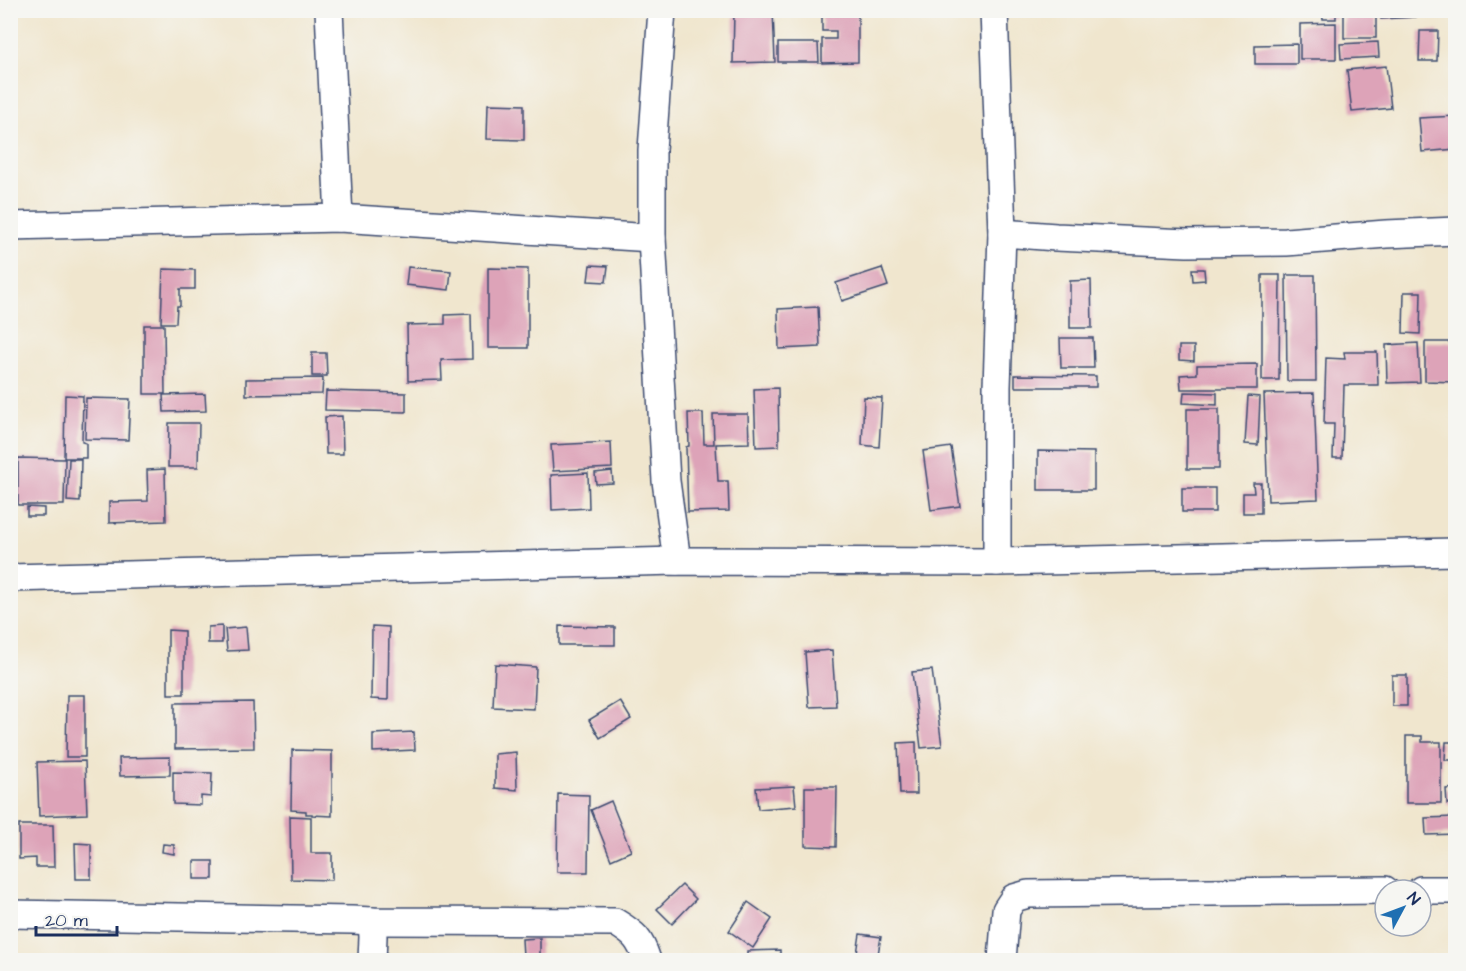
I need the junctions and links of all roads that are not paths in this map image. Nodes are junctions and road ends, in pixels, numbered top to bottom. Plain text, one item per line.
1 (329, 10) edge
2 (662, 10) edge
3 (994, 10) edge
4 (339, 218) junction
5 (10, 226) edge
6 (1455, 231) edge
7 (1002, 233) junction
8 (652, 238) junction
9 (1455, 552) edge
10 (677, 561) junction
11 (997, 562) junction
12 (10, 578) edge
13 (1373, 890) edge
14 (1433, 890) edge
15 (1455, 890) edge
16 (10, 914) edge
17 (372, 921) junction
18 (372, 960) edge
19 (647, 960) edge
20 (1002, 960) edge

1 - 4 street
2 - 8 street
3 - 7 street
4 - 5 street
4 - 8 street
6 - 7 street
7 - 11 street
8 - 10 street
9 - 11 street
10 - 11 street
10 - 12 street
13 - 20 street
14 - 15 street
16 - 17 street
17 - 18 street
17 - 19 street

